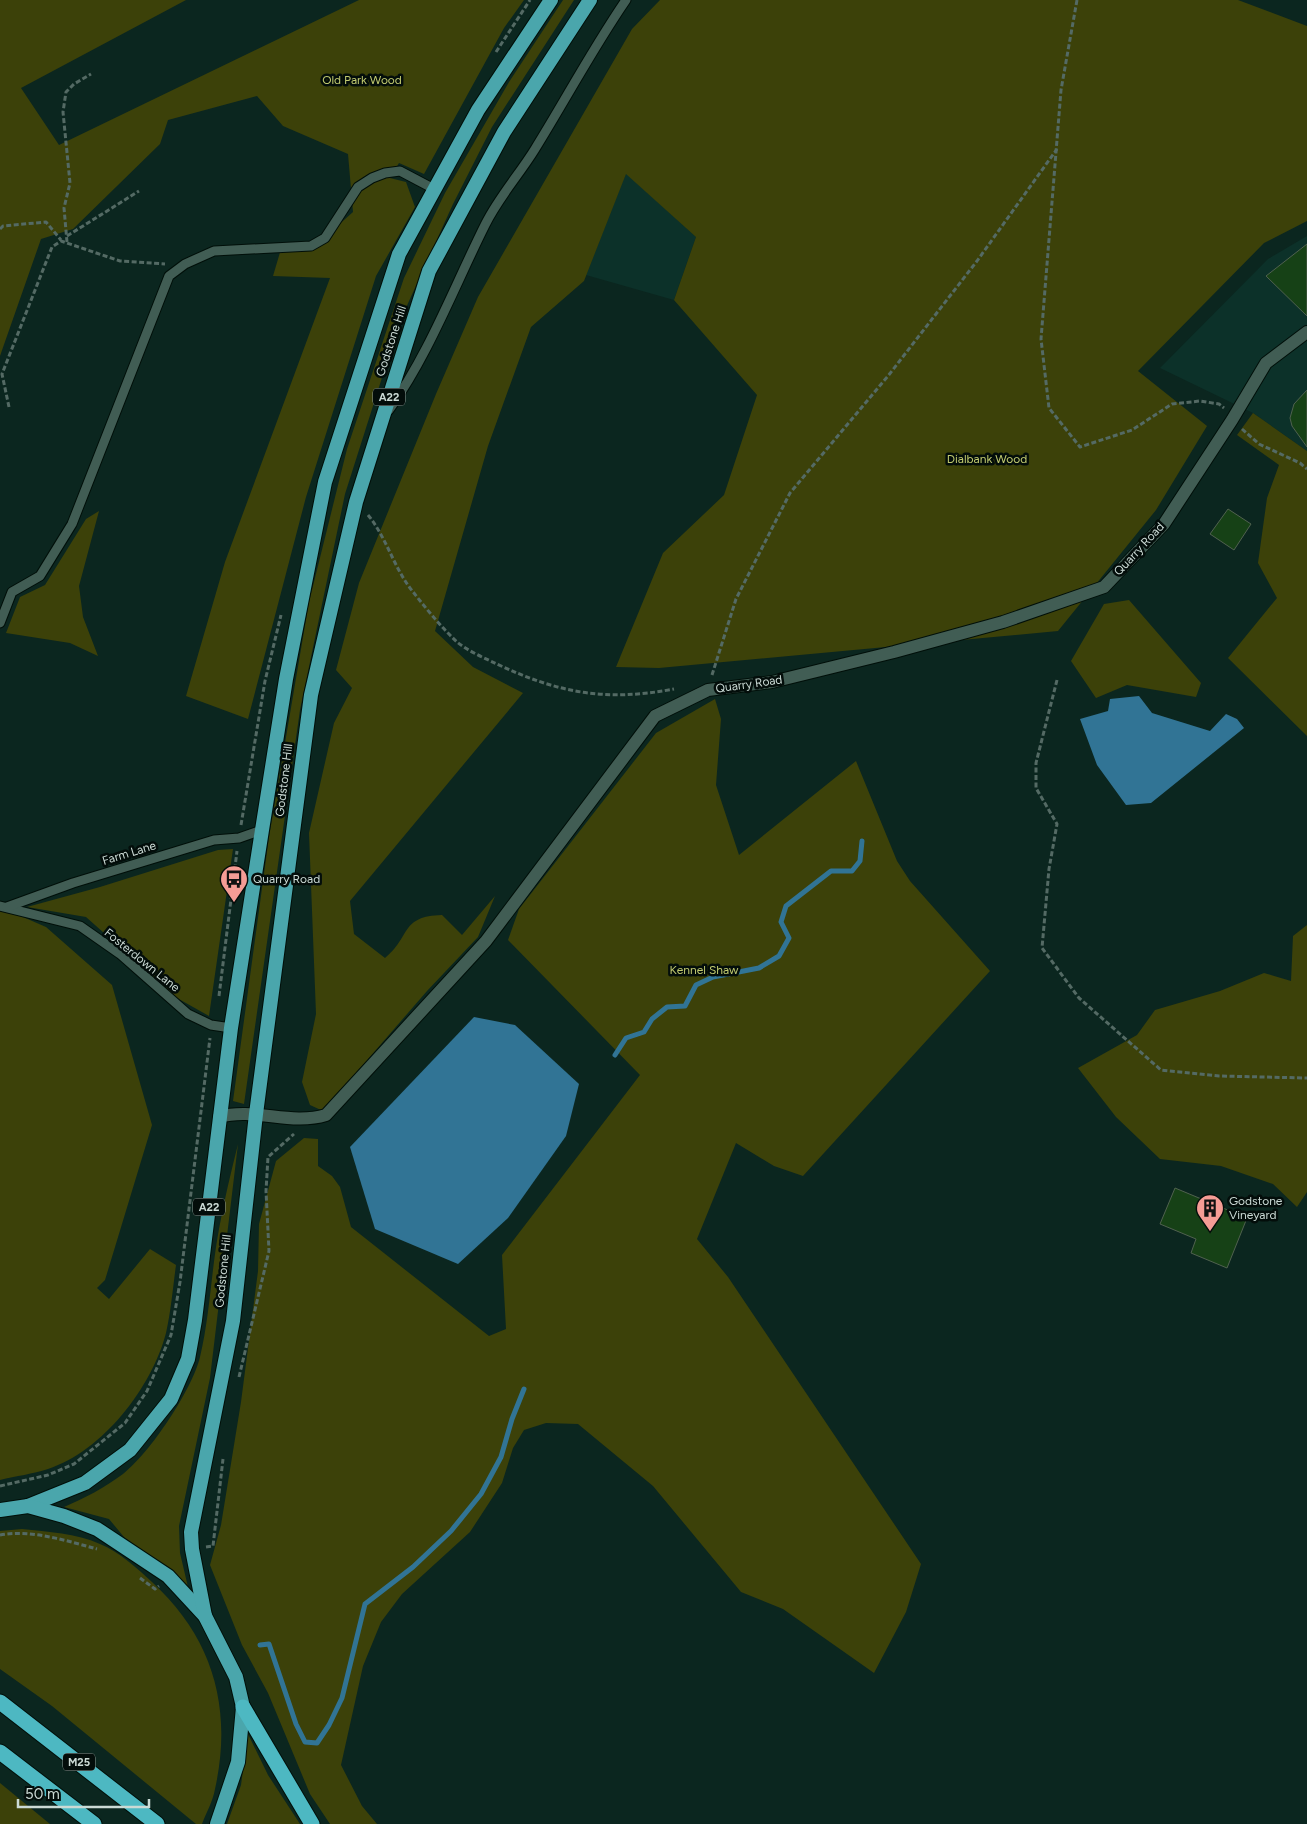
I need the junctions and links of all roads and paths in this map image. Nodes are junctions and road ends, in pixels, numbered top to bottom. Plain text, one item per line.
1 (551, 0) edge
2 (590, 0) edge
3 (626, 0) edge
4 (1077, 0) edge
5 (91, 74) dead end
6 (1057, 149) junction
7 (436, 190) junction
8 (139, 192) dead end
9 (0, 229) edge
10 (66, 237) junction
11 (61, 241) junction
12 (67, 242) junction
13 (185, 264) junction
14 (1307, 332) edge
15 (1219, 404) dead end
16 (9, 407) dead end
17 (1232, 420) junction
18 (381, 421) junction
19 (1307, 469) edge
20 (356, 502) junction
21 (0, 623) edge
22 (1057, 680) dead end
23 (265, 681) dead end
24 (675, 689) dead end
25 (708, 690) junction
26 (262, 830) junction
27 (239, 838) junction
28 (3, 906) edge
29 (211, 1025) junction
30 (231, 1028) junction
31 (1307, 1078) edge
32 (256, 1114) junction
33 (219, 1117) junction
34 (0, 1486) edge
35 (28, 1506) junction
36 (0, 1510) edge
37 (205, 1616) junction
38 (0, 1702) edge
39 (243, 1707) junction
40 (0, 1752) edge
41 (94, 1824) edge
42 (157, 1824) edge
43 (217, 1824) edge
44 (312, 1824) edge

1 - 7 highway, Godstone Hill / A22
2 - 18 highway, Godstone Hill / A22
3 - 18 lane
4 - 6 path
5 - 10 path
6 - 15 path
6 - 25 path
7 - 13 lane
7 - 26 highway, Godstone Hill / A22
8 - 10 path
9 - 11 path
10 - 12 path
11 - 12 path
11 - 16 path
12 - 13 path
13 - 21 lane
14 - 17 street, Quarry Road
17 - 19 path
17 - 25 street, Quarry Road
18 - 20 highway, Godstone Hill / A22
20 - 24 path
20 - 32 highway, Godstone Hill / A22
22 - 31 path
23 - 27 path
25 - 32 street, Quarry Road
26 - 27 lane, Farm Lane
26 - 30 highway, Godstone Hill / A22
27 - 28 lane, Farm Lane
27 - 29 path
28 - 29 lane, Fosterdown Lane
29 - 30 lane, Fosterdown Lane
29 - 34 path
30 - 33 highway, Godstone Hill / A22
32 - 33 street, Quarry Road
32 - 37 highway, Godstone Hill / A22
33 - 35 highway, Godstone Hill / A22
35 - 36 highway
35 - 37 highway
37 - 39 highway
38 - 42 highway, M25
39 - 43 highway
39 - 44 highway
40 - 41 highway

